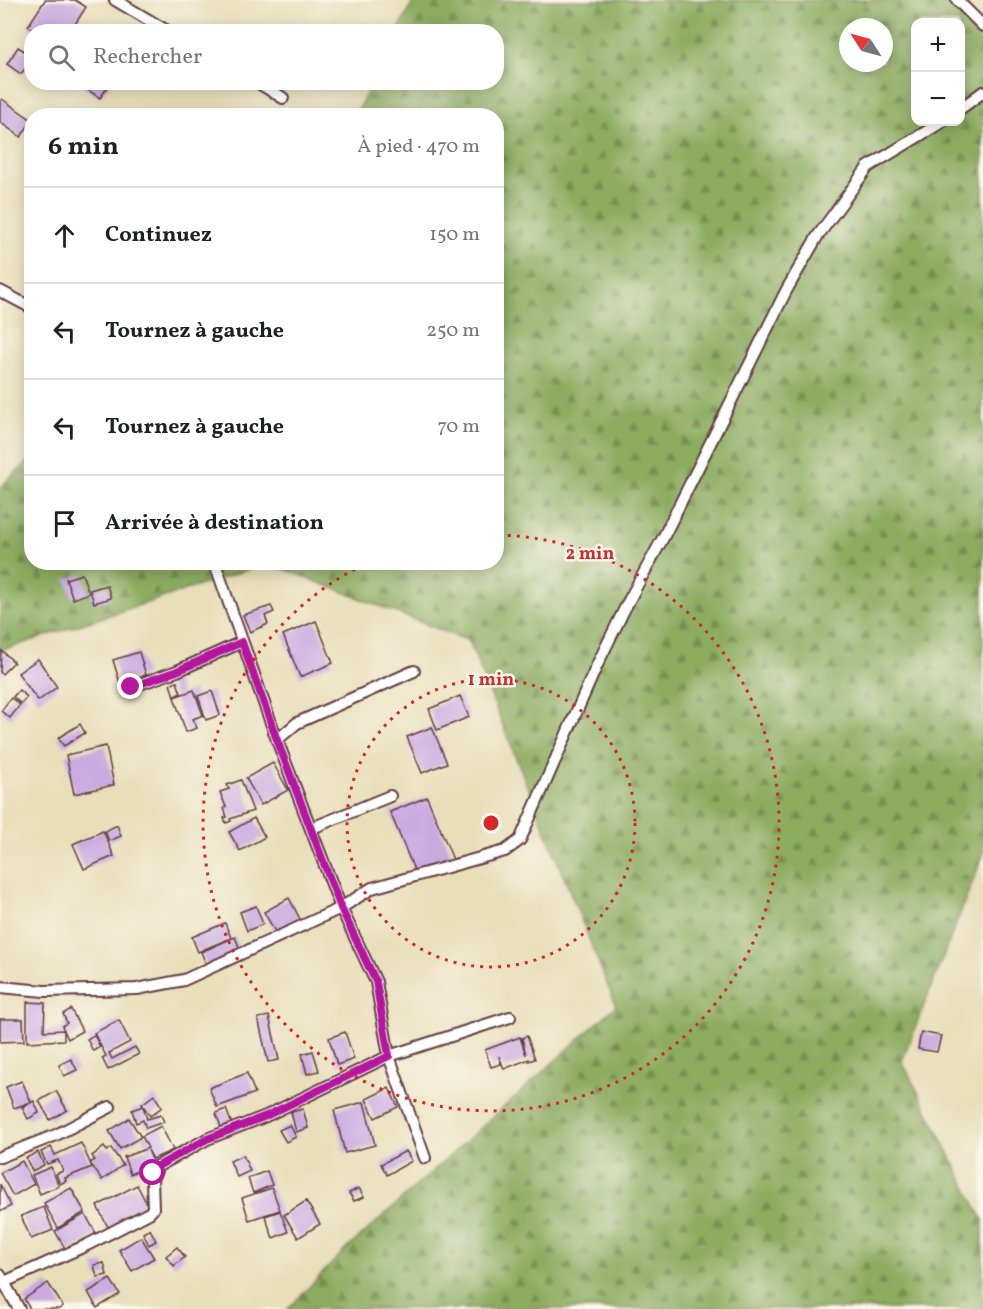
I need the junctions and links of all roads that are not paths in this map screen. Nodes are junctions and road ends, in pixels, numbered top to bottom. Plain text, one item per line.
1 (115, 0) edge
2 (957, 0) edge
3 (156, 24) edge
4 (983, 26) edge
5 (270, 90) edge
6 (983, 92) edge
7 (283, 98) dead end
8 (965, 105) edge
9 (935, 126) edge
10 (0, 291) edge
11 (24, 304) edge
12 (218, 570) edge
13 (242, 642) junction
14 (414, 672) dead end
15 (131, 687) dead end
16 (277, 740) junction
17 (390, 796) dead end
18 (312, 828) junction
19 (341, 908) junction
20 (0, 987) edge
21 (510, 1017) dead end
22 (389, 1056) junction
23 (110, 1107) dead end
24 (0, 1157) edge
25 (425, 1158) dead end
26 (1, 1280) edge
27 (19, 1309) edge

1 - 3 street
2 - 4 street
5 - 7 street
6 - 8 street
9 - 19 street
10 - 11 street
12 - 13 street
13 - 15 street
13 - 16 street
14 - 16 street
16 - 18 street
17 - 18 street
18 - 19 street
19 - 20 street
19 - 22 street
21 - 22 street
22 - 25 street
22 - 26 street
23 - 24 street
26 - 27 street

